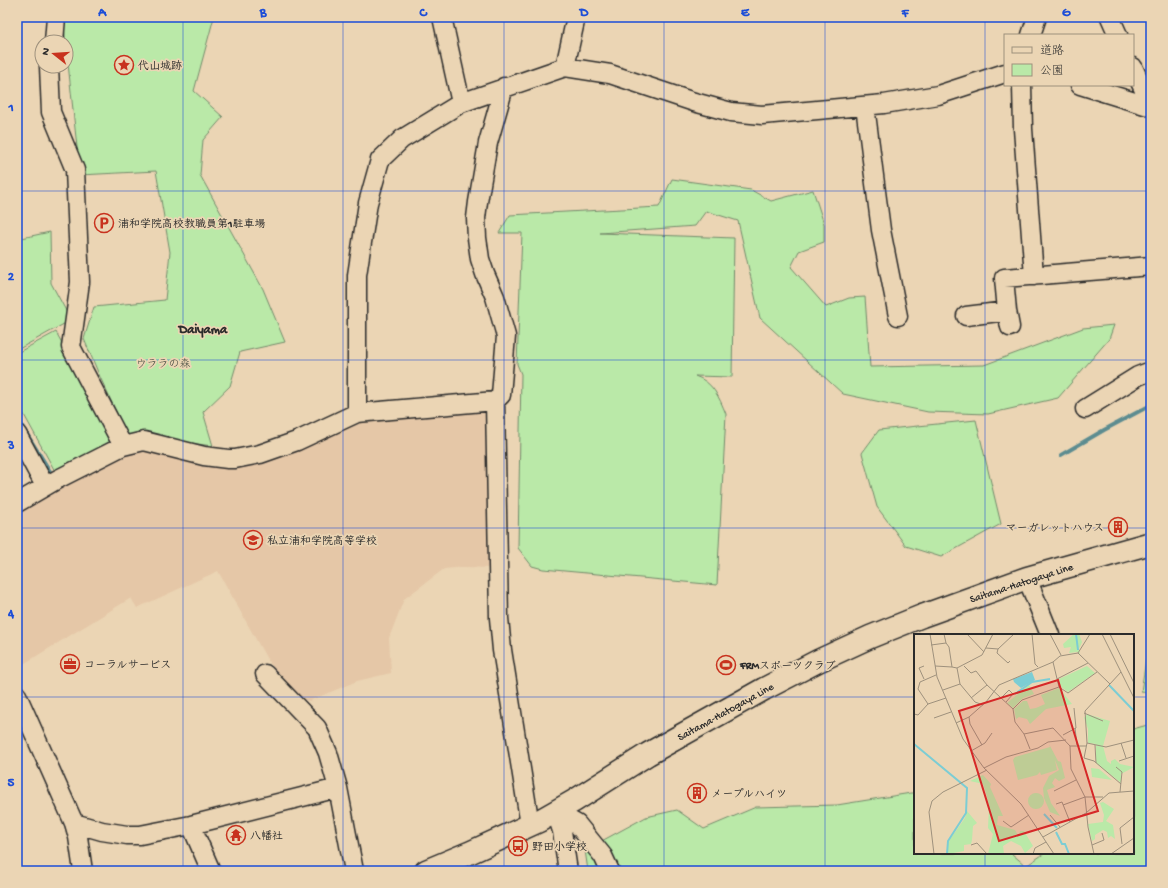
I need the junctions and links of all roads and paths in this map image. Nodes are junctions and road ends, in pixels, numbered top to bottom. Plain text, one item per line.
1 (56, 17) edge
2 (442, 17) edge
3 (576, 17) edge
4 (1037, 17) edge
5 (1110, 17) edge
6 (55, 34) edge
7 (1031, 34) edge
8 (1118, 34) edge
9 (565, 66) junction
10 (1134, 68) edge
11 (1004, 73) edge
12 (49, 74) edge
13 (1022, 86) edge
14 (1083, 86) edge
15 (504, 87) junction
16 (461, 102) junction
17 (865, 106) junction
18 (1151, 106) edge
19 (1151, 266) edge
20 (1034, 276) junction
21 (898, 316) dead end
22 (966, 316) dead end
23 (1151, 372) edge
24 (495, 401) junction
25 (1085, 409) dead end
26 (357, 413) junction
27 (17, 434) edge
28 (123, 446) junction
29 (52, 483) junction
30 (17, 503) edge
31 (1151, 543) edge
32 (1027, 578) junction
33 (1050, 634) edge
34 (265, 674) dead end
35 (17, 695) edge
36 (338, 788) junction
37 (556, 812) junction
38 (74, 823) junction
39 (191, 825) junction
40 (530, 825) junction
41 (82, 871) edge
42 (211, 871) edge
43 (354, 871) edge
44 (426, 871) edge
45 (568, 871) edge
46 (610, 871) edge

1 - 6 street
2 - 16 street
3 - 9 street
4 - 7 street
5 - 8 street
9 - 15 street
9 - 17 street
10 - 18 street
11 - 17 street
12 - 28 street
13 - 20 street
14 - 18 street
15 - 16 street
15 - 24 street
16 - 26 street
17 - 21 street
19 - 20 street
20 - 22 street
23 - 25 street
24 - 26 street
24 - 40 street
26 - 28 street
27 - 29 street
28 - 29 street
29 - 30 street
31 - 32 main road, Saitama-Hatogaya Line
32 - 33 street
32 - 37 main road, Saitama-Hatogaya Line
34 - 36 street
35 - 38 street
36 - 39 street
36 - 43 street
37 - 40 main road, Saitama-Hatogaya Line
37 - 45 street
37 - 46 street
38 - 39 street
38 - 41 street
39 - 42 street
40 - 44 main road, Saitama-Hatogaya Line

